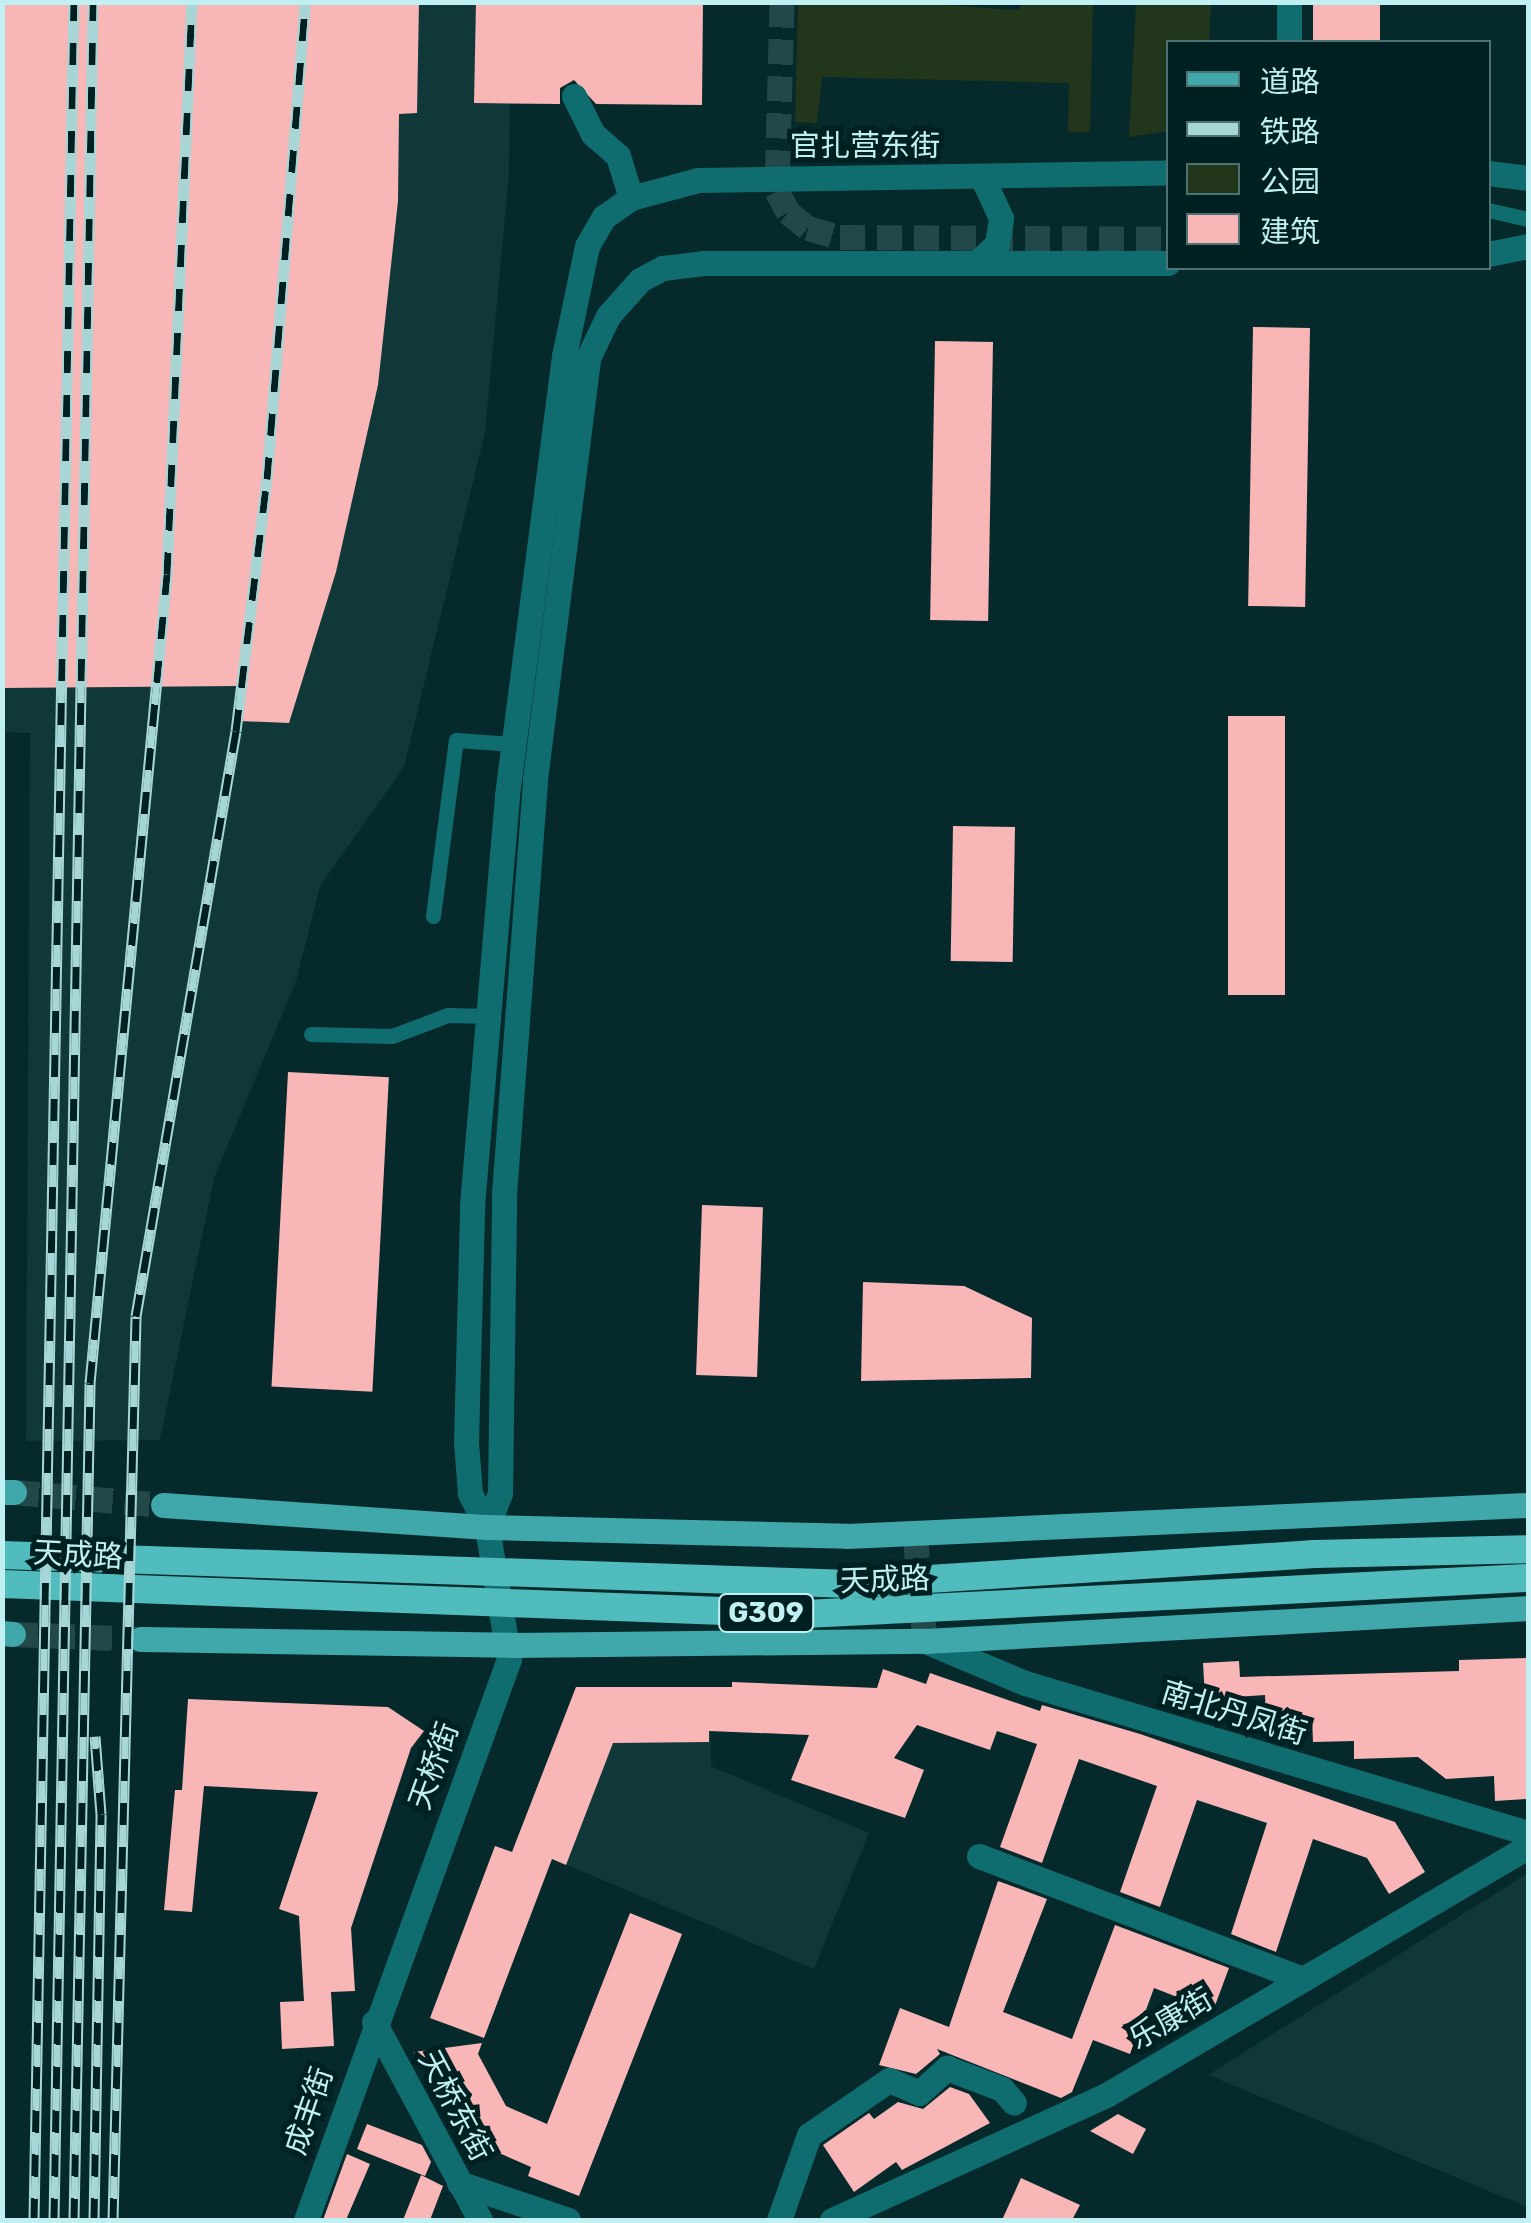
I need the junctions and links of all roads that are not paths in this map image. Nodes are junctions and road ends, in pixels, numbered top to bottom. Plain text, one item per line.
1 (1289, 2) edge
2 (1289, 40) edge
3 (574, 96) dead end
4 (1166, 172) edge
5 (1491, 173) edge
6 (1528, 178) edge
7 (983, 179) junction
8 (631, 198) junction
9 (1491, 211) edge
10 (1528, 219) edge
11 (1528, 234) edge
12 (1491, 236) edge
13 (1528, 246) edge
14 (1491, 253) edge
15 (981, 259) junction
16 (1166, 263) edge
17 (514, 744) junction
18 (433, 916) dead end
19 (488, 1016) junction
20 (312, 1034) dead end
21 (162, 1505) tunnel mouth
22 (1528, 1505) edge
23 (487, 1527) junction
24 (1528, 1549) edge
25 (2, 1555) edge
26 (1528, 1578) edge
27 (2, 1584) edge
28 (1528, 1608) edge
29 (141, 1639) tunnel mouth
30 (925, 1640) junction
31 (512, 1645) junction
32 (1528, 1833) edge
33 (1528, 1847) edge
34 (979, 1856) dead end
35 (1303, 1979) junction
36 (374, 2022) junction
37 (1014, 2102) dead end
38 (459, 2183) junction
39 (477, 2218) edge
40 (306, 2220) edge
41 (568, 2220) edge
42 (779, 2220) edge
43 (832, 2220) edge

1 - 2 main road
3 - 8 main road
4 - 7 main road, 官扎营东街
5 - 6 main road
7 - 8 main road, 官扎营东街
7 - 15 main road
8 - 17 main road, 官扎营东街
9 - 10 lane
11 - 12 main road
13 - 14 main road
15 - 16 main road
15 - 23 main road
17 - 18 lane
17 - 19 main road
19 - 20 lane
19 - 23 main road
21 - 23 main road, 天成路
22 - 23 main road, 天成路
23 - 31 main road
24 - 25 highway, 天成路 / G309
26 - 27 highway, 天成路 / G309
28 - 30 main road, 天成路
29 - 31 main road, 天成路
30 - 31 main road, 天成路
30 - 32 main road, 南北丹凤街
31 - 36 main road, 天桥街
33 - 35 main road, 乐康街
34 - 35 main road
35 - 43 main road, 乐康街
36 - 38 main road, 天桥东街
36 - 40 main road, 成丰街
37 - 42 main road
38 - 39 main road, 天桥东街
38 - 41 main road

